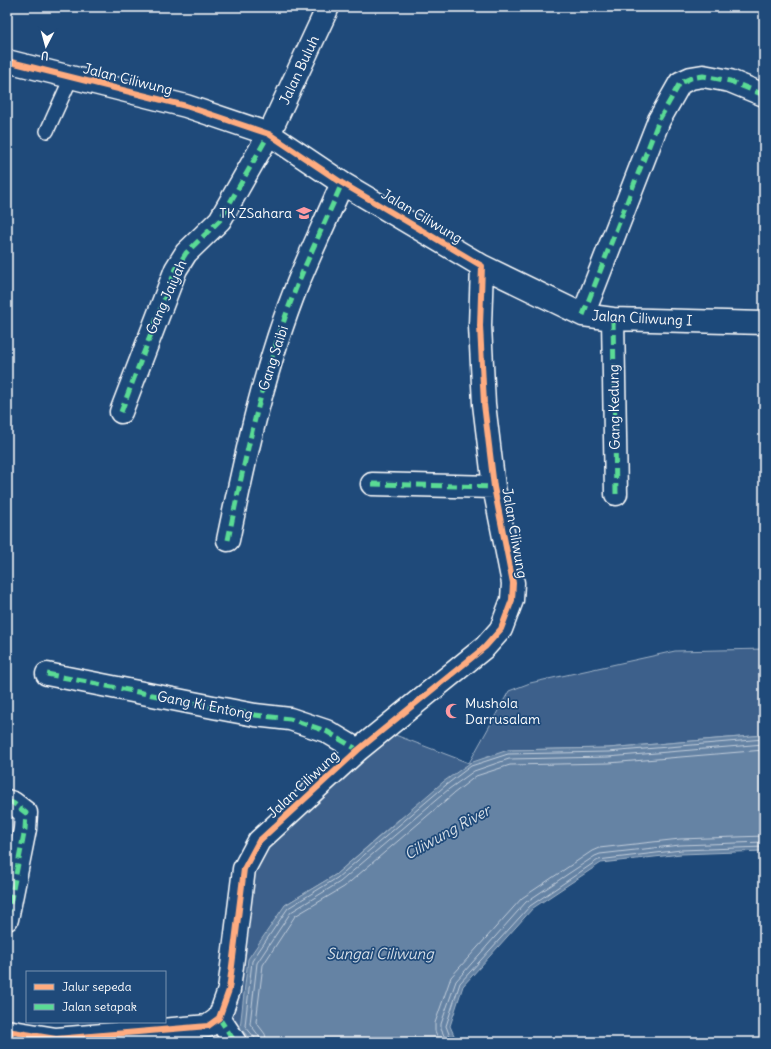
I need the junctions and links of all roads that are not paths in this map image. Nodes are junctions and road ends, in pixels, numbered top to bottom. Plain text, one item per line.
1 (328, 7) edge
2 (9, 66) edge
3 (71, 78) junction
4 (764, 95) edge
5 (47, 131) dead end
6 (269, 134) junction
7 (342, 183) junction
8 (482, 266) junction
9 (583, 315) junction
10 (613, 320) junction
11 (764, 323) edge
12 (121, 412) dead end
13 (372, 484) dead end
14 (494, 487) junction
15 (616, 494) dead end
16 (228, 540) dead end
17 (47, 674) dead end
18 (358, 750) junction
19 (7, 801) edge
20 (7, 919) edge
21 (214, 1029) edge
22 (7, 1031) edge
23 (235, 1042) edge

1 - 6 street, Jalan Buluh
2 - 3 street, Jalan Ciliwung
3 - 5 lane
3 - 6 street, Jalan Ciliwung
4 - 9 street
6 - 7 street, Jalan Ciliwung
6 - 12 street, Gang Jaiyah
7 - 8 street, Jalan Ciliwung
7 - 16 street, Gang Saibi
8 - 9 street, Jalan Ciliwung I
8 - 14 street, Jalan Ciliwung
9 - 10 street, Jalan Ciliwung I
10 - 11 street, Jalan Ciliwung I
10 - 15 street, Gang Kedung
13 - 14 street
14 - 18 street, Jalan Ciliwung
17 - 18 street, Gang Ki Entong
18 - 21 street, Jalan Ciliwung
19 - 20 street
21 - 22 street
21 - 23 street

